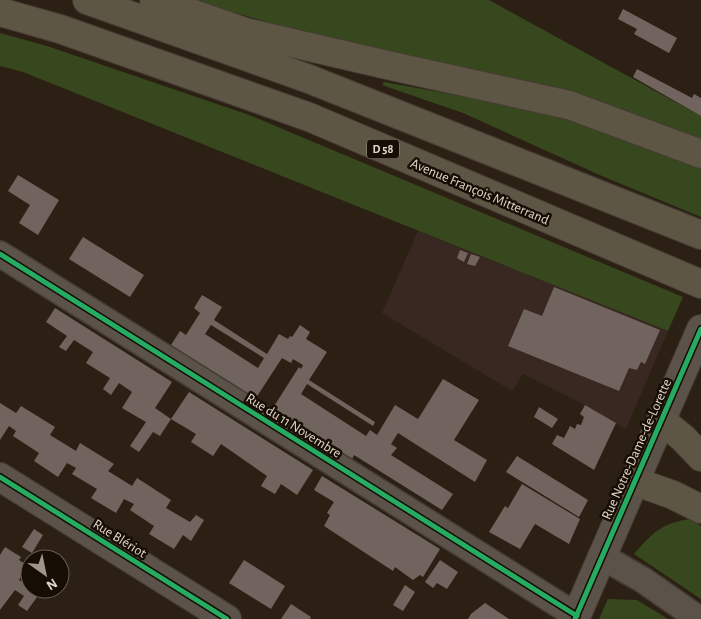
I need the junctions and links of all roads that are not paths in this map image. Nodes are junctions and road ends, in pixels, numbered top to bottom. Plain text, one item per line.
1 (87, 0) edge
2 (154, 0) edge
3 (0, 12) edge
4 (701, 154) edge
5 (701, 235) edge
6 (0, 254) edge
7 (701, 284) edge
8 (696, 340) edge
9 (661, 420) junction
10 (701, 457) edge
11 (0, 478) edge
12 (634, 481) junction
13 (701, 510) edge
14 (602, 556) junction
15 (576, 617) edge
16 (228, 619) edge
17 (699, 619) edge

1 - 5 highway
2 - 4 highway
3 - 7 highway, Avenue François Mitterrand / D 58
6 - 15 street, Rue du 11 Novembre
8 - 9 street, Rue Notre-Dame-de-Lorette
9 - 10 highway
9 - 12 street, Rue Notre-Dame-de-Lorette
11 - 16 street, Rue Blériot
12 - 13 highway
12 - 14 street, Rue Notre-Dame-de-Lorette
14 - 15 street, Rue Notre-Dame-de-Lorette
14 - 17 street

